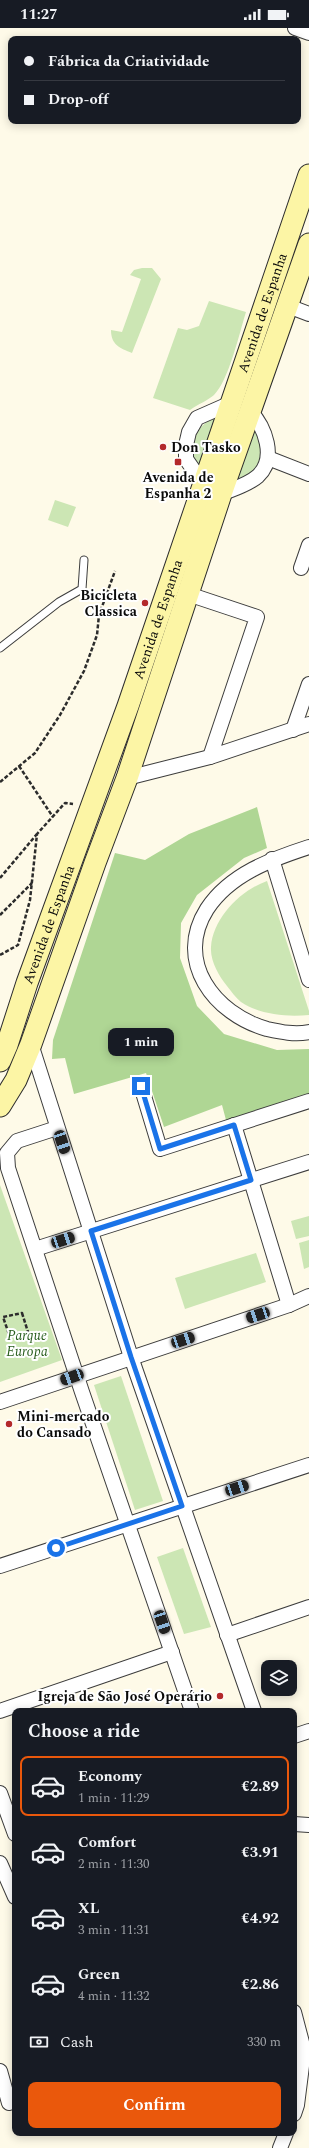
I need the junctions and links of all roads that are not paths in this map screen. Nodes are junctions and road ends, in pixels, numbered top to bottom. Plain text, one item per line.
1 (295, 28) edge
2 (309, 33) edge
3 (309, 175) edge
4 (309, 244) edge
5 (288, 306) junction
6 (309, 314) edge
7 (231, 403) junction
8 (250, 412) junction
9 (268, 458) junction
10 (309, 474) edge
11 (212, 490) junction
12 (309, 545) edge
13 (84, 560) dead end
14 (301, 568) dead end
15 (188, 594) junction
16 (0, 648) edge
17 (309, 684) edge
18 (309, 724) edge
19 (293, 730) junction
20 (210, 757) junction
21 (127, 778) junction
22 (309, 847) edge
23 (272, 859) junction
24 (304, 943) edge
25 (309, 980) edge
26 (309, 1032) edge
27 (31, 1044) junction
28 (0, 1060) edge
29 (141, 1086) dead end
30 (309, 1101) edge
31 (0, 1106) edge
32 (234, 1125) junction
33 (57, 1128) junction
34 (309, 1162) edge
35 (251, 1180) junction
36 (91, 1231) junction
37 (35, 1249) junction
38 (309, 1296) edge
39 (289, 1305) junction
40 (131, 1357) junction
41 (76, 1375) junction
42 (0, 1402) edge
43 (309, 1465) edge
44 (182, 1506) junction
45 (128, 1524) junction
46 (0, 1566) edge
47 (309, 1607) edge
48 (227, 1635) junction
49 (172, 1652) junction
50 (191, 1708) edge
51 (253, 1708) edge
52 (0, 1711) edge
53 (309, 1731) edge
54 (297, 1735) edge
55 (0, 1793) edge
56 (297, 1824) edge
57 (309, 1825) edge
58 (12, 1826) edge
59 (0, 1863) edge
60 (12, 1890) edge
61 (297, 2023) edge
62 (0, 2071) edge
63 (8, 2103) edge
64 (297, 2105) edge
65 (285, 2136) edge
66 (280, 2148) edge

1 - 2 street
3 - 7 main road, Avenida de Espanha
4 - 5 main road, Avenida de Espanha
5 - 6 street
5 - 8 main road, Avenida de Espanha
7 - 11 main road, Avenida de Espanha
7 - 11 street
8 - 9 street
8 - 11 main road, Avenida de Espanha
9 - 10 street
9 - 11 street
11 - 15 main road, Avenida de Espanha
11 - 28 main road, Avenida de Espanha
12 - 14 street
13 - 16 lane
15 - 20 street
15 - 21 main road, Avenida de Espanha
17 - 19 street
18 - 19 street
19 - 20 street
20 - 21 street
21 - 27 main road, Avenida de Espanha
22 - 23 street
23 - 24 street
23 - 26 street
24 - 25 street
27 - 31 main road, Avenida de Espanha
27 - 33 street
29 - 32 street
30 - 32 street
32 - 35 street
33 - 36 street
33 - 37 street
34 - 35 street
35 - 36 street
35 - 39 street
36 - 37 street
36 - 40 street
37 - 41 street
38 - 39 street
39 - 40 street
40 - 41 street
40 - 44 street
41 - 42 street
41 - 45 street
43 - 44 street
44 - 45 street
44 - 48 street
45 - 46 street
45 - 49 street
47 - 48 street
48 - 51 street
49 - 50 street
49 - 52 street
53 - 54 street
55 - 58 street
56 - 57 street
59 - 60 street
61 - 64 street
62 - 63 street
65 - 66 street

